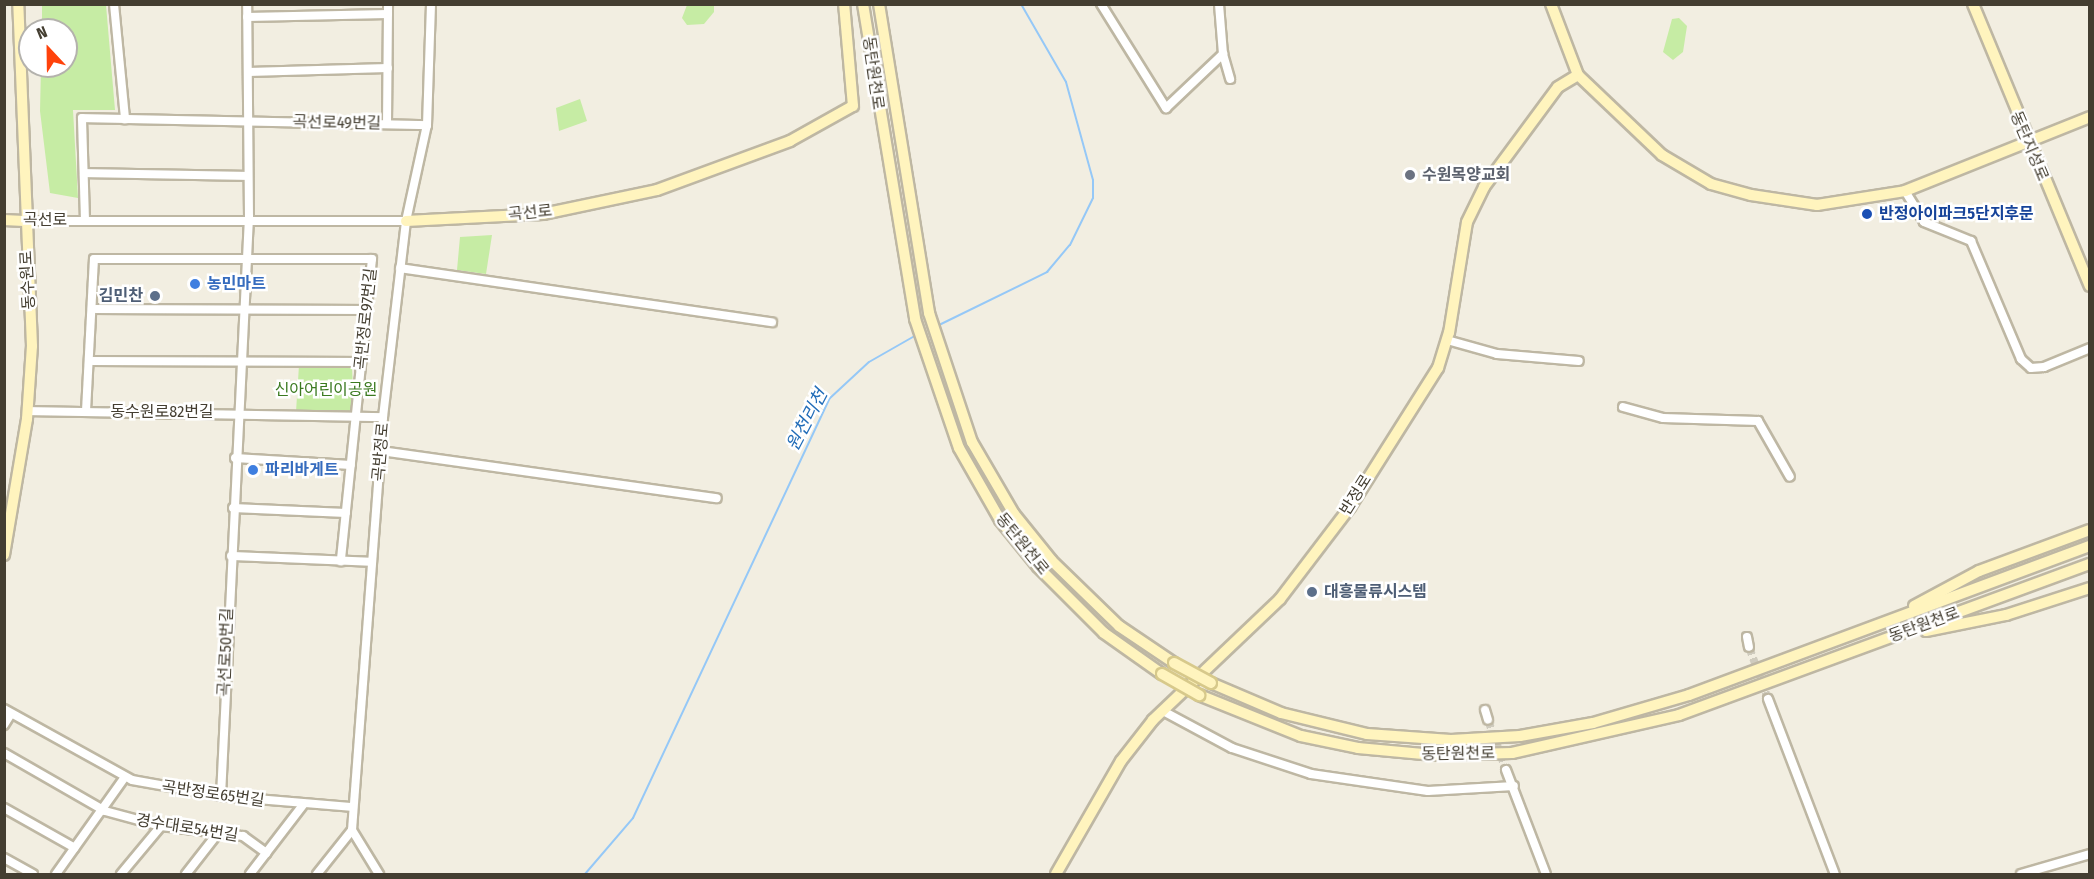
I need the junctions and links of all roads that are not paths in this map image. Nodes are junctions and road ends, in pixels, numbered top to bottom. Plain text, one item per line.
1 (18, 4) edge
2 (114, 4) edge
3 (247, 4) edge
4 (388, 4) edge
5 (431, 4) edge
6 (844, 4) edge
7 (863, 4) edge
8 (879, 4) edge
9 (1101, 4) edge
10 (1219, 4) edge
11 (1551, 4) edge
12 (1973, 4) edge
13 (388, 14) junction
14 (247, 17) junction
15 (1223, 54) junction
16 (388, 68) junction
17 (248, 72) junction
18 (1578, 75) junction
19 (1230, 79) dead end
20 (2090, 117) edge
21 (82, 118) joint
22 (125, 119) junction
23 (248, 121) junction
24 (387, 124) junction
25 (427, 125) junction
26 (2027, 142) junction
27 (84, 173) junction
28 (248, 176) junction
29 (1905, 191) junction
30 (249, 217) junction
31 (4, 220) edge
32 (85, 220) junction
33 (24, 221) junction
34 (405, 221) junction
35 (246, 259) junction
36 (400, 268) junction
37 (2090, 286) edge
38 (96, 309) junction
39 (243, 310) junction
40 (366, 310) junction
41 (772, 322) dead end
42 (1447, 340) junction
43 (2089, 349) edge
44 (93, 361) junction
45 (1579, 361) dead end
46 (240, 362) junction
47 (361, 362) junction
48 (1623, 407) dead end
49 (28, 411) junction
50 (86, 411) junction
51 (237, 412) junction
52 (356, 415) junction
53 (383, 417) junction
54 (381, 451) junction
55 (235, 458) junction
56 (351, 465) junction
57 (1790, 477) dead end
58 (717, 498) dead end
59 (233, 508) junction
60 (346, 513) junction
61 (2090, 530) edge
62 (2090, 546) edge
63 (4, 555) edge
64 (231, 556) junction
65 (341, 561) junction
66 (372, 562) junction
67 (2090, 564) edge
68 (2090, 588) edge
69 (1878, 625) junction
70 (1747, 637) dead end
71 (1885, 640) junction
72 (1749, 647) tunnel mouth
73 (1768, 699) tunnel mouth
74 (1485, 710) dead end
75 (8, 711) edge
76 (1163, 711) junction
77 (1488, 720) tunnel mouth
78 (4, 725) edge
79 (4, 753) edge
80 (1506, 770) tunnel mouth
81 (125, 777) junction
82 (1514, 786) junction
83 (221, 796) junction
84 (303, 805) junction
85 (351, 807) junction
86 (4, 808) edge
87 (105, 811) junction
88 (161, 826) junction
89 (352, 830) junction
90 (218, 833) junction
91 (75, 848) junction
92 (266, 853) junction
93 (2090, 854) edge
94 (4, 858) edge
95 (33, 874) edge
96 (56, 874) edge
97 (121, 874) edge
98 (186, 874) edge
99 (250, 874) edge
100 (317, 874) edge
101 (379, 874) edge
102 (1056, 874) edge
103 (1546, 874) edge
104 (1834, 874) edge
105 (2021, 874) edge

1 - 33 main road, 동수원로
2 - 22 street
3 - 14 street
4 - 13 street
5 - 25 street, 곡반정로
6 - 34 main road, 곡선로
7 - 71 main road, 동탄원천로, bridge
8 - 69 main road, 동탄원천로, bridge
9 - 15 street
10 - 15 street
11 - 18 main road
12 - 26 main road, 동탄지성로
13 - 14 street
13 - 16 street
14 - 17 street
15 - 19 street
16 - 17 street
16 - 24 street
17 - 23 street
18 - 29 main road
18 - 42 main road, 반정로
20 - 26 main road
21 - 22 street, 곡선로49번길
21 - 27 street, 곡선로
22 - 23 street, 곡선로49번길
23 - 24 street, 곡선로49번길
23 - 28 street
24 - 25 street, 곡선로49번길
25 - 34 street, 곡반정로
26 - 29 main road
26 - 37 main road, 동탄지성로
27 - 28 street
27 - 32 street, 곡선로
28 - 30 street
29 - 43 street
30 - 32 street, 곡선로
30 - 34 street, 곡선로
30 - 35 street, 곡선로50번길
31 - 33 main road, 곡선로
32 - 33 street, 곡선로
33 - 49 main road, 동수원로
34 - 36 street, 곡반정로
35 - 38 street, 동수원로82번길
35 - 39 street, 곡선로50번길
35 - 40 street, 곡반정로97번길
36 - 41 street
36 - 53 street, 곡반정로
38 - 39 street
38 - 44 street, 동수원로82번길
39 - 40 street
39 - 46 street, 곡선로50번길
40 - 47 street, 곡반정로97번길
42 - 45 street
42 - 76 main road, 반정로
44 - 46 street
44 - 50 street, 동수원로82번길
46 - 47 street
46 - 51 street, 곡선로50번길
47 - 52 street, 곡반정로97번길
48 - 57 street
49 - 50 street, 동수원로82번길
49 - 63 main road, 동수원로
50 - 51 street, 동수원로82번길
51 - 52 street
51 - 55 street, 곡선로50번길
52 - 53 street
52 - 56 street, 곡반정로97번길
53 - 54 street, 곡반정로
54 - 58 street
54 - 66 street, 곡반정로
55 - 56 street
55 - 59 street, 곡선로50번길
56 - 60 street, 곡반정로97번길
59 - 60 street
59 - 64 street, 곡선로50번길
60 - 65 street, 곡반정로97번길
61 - 69 main road
62 - 69 main road, 동탄원천로
64 - 65 street
64 - 83 street, 곡선로50번길
65 - 66 street
66 - 85 street, 곡반정로
67 - 71 main road, 동탄원천로
68 - 71 main road
70 - 72 street
73 - 104 street
74 - 77 street
75 - 78 street
75 - 81 street, 곡반정로65번길
76 - 82 street
76 - 102 main road, 반정로
79 - 87 street, 경수대로54번길
80 - 82 street
81 - 83 street, 곡반정로65번길
81 - 87 street
82 - 103 street
83 - 84 street, 곡반정로65번길
84 - 85 street, 곡반정로65번길
84 - 92 street
85 - 89 street, 곡반정로
86 - 91 street
87 - 88 street, 경수대로54번길
87 - 91 street
88 - 90 street, 경수대로54번길
88 - 97 street
89 - 100 street
89 - 101 street, 곡반정로
90 - 92 street, 경수대로54번길
90 - 98 street
91 - 96 street
92 - 99 street
93 - 105 street
94 - 95 street

